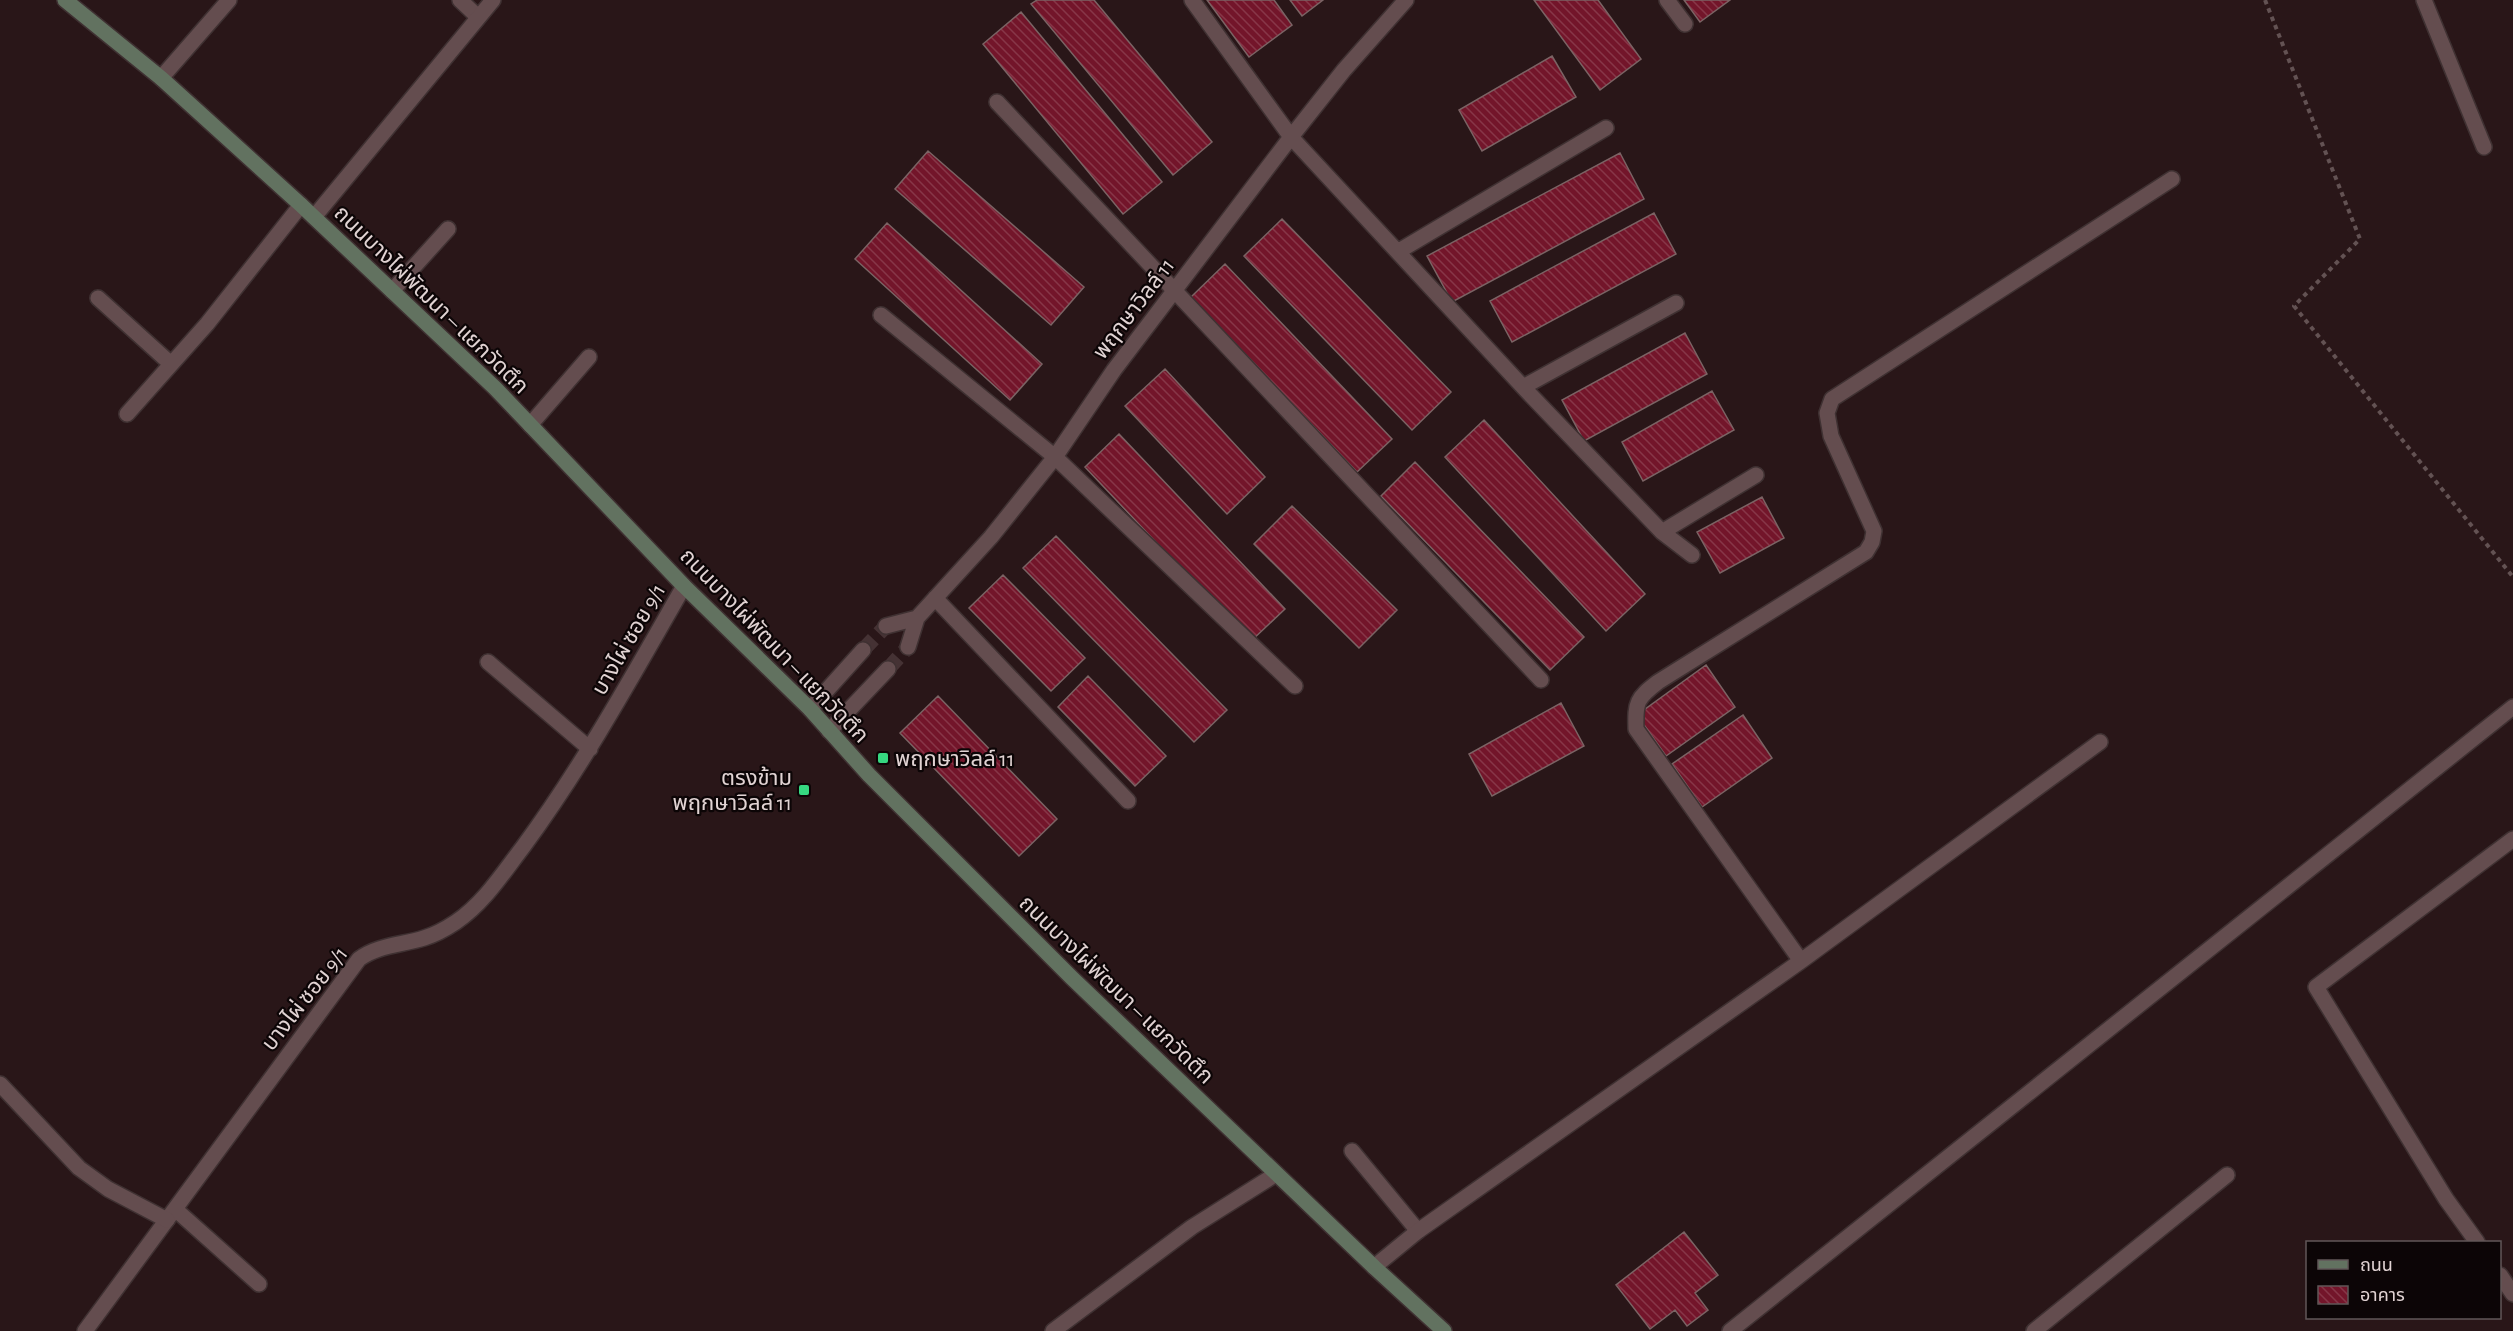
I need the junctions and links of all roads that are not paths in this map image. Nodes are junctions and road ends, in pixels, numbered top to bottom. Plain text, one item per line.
1 (65, 0) edge
2 (229, 0) edge
3 (460, 0) edge
4 (493, 0) edge
5 (1192, 0) edge
6 (1406, 0) edge
7 (1667, 0) edge
8 (2424, 0) edge
9 (478, 17) junction
10 (1685, 24) dead end
11 (161, 78) junction
12 (997, 102) dead end
13 (1606, 128) dead end
14 (1291, 137) junction
15 (2484, 147) dead end
16 (2172, 179) dead end
17 (301, 205) junction
18 (314, 217) junction
19 (448, 229) dead end
20 (1399, 251) junction
21 (392, 291) junction
22 (1173, 291) junction
23 (98, 297) dead end
24 (1676, 303) dead end
25 (881, 315) dead end
26 (589, 357) dead end
27 (171, 364) junction
28 (1523, 387) junction
29 (127, 414) dead end
30 (530, 425) junction
31 (1055, 457) junction
32 (1756, 475) dead end
33 (1662, 532) junction
34 (1692, 555) dead end
35 (684, 586) junction
36 (935, 598) junction
37 (917, 618) junction
38 (886, 626) tunnel mouth
39 (908, 647) tunnel mouth
40 (863, 650) tunnel mouth
41 (488, 662) dead end
42 (888, 669) tunnel mouth
43 (1541, 680) dead end
44 (1295, 686) dead end
45 (2513, 707) edge
46 (810, 709) junction
47 (829, 731) junction
48 (2100, 742) dead end
49 (590, 749) junction
50 (1128, 801) dead end
51 (2513, 839) edge
52 (1801, 961) junction
53 (0, 1084) edge
54 (1352, 1151) dead end
55 (1276, 1174) junction
56 (2227, 1175) dead end
57 (171, 1214) junction
58 (1418, 1231) junction
59 (2476, 1241) edge
60 (1374, 1267) junction
61 (2501, 1278) edge
62 (259, 1284) dead end
63 (2513, 1294) edge
64 (85, 1331) edge
65 (1053, 1331) edge
66 (1444, 1331) edge
67 (1730, 1331) edge
68 (2034, 1331) edge

1 - 11 street, ถนนบางไผ่พัฒนา – แยกวัดตึก
2 - 11 street
3 - 9 street
4 - 9 street
5 - 14 street
6 - 14 street, พฤกษาวิลล์ 11
7 - 10 street
8 - 15 street
9 - 18 street
11 - 17 street, ถนนบางไผ่พัฒนา – แยกวัดตึก
12 - 22 street
13 - 20 street
14 - 20 street
14 - 22 street, พฤกษาวิลล์ 11
16 - 52 street
17 - 18 street, ถนนบางไผ่พัฒนา – แยกวัดตึก
17 - 27 street
18 - 21 street, ถนนบางไผ่พัฒนา – แยกวัดตึก
19 - 21 street
20 - 28 street
21 - 30 street, ถนนบางไผ่พัฒนา – แยกวัดตึก
22 - 31 street, พฤกษาวิลล์ 11
22 - 43 street
23 - 27 street
24 - 28 street
25 - 31 street
26 - 30 street
27 - 29 street
28 - 33 street
30 - 35 street, ถนนบางไผ่พัฒนา – แยกวัดตึก
31 - 36 street, พฤกษาวิลล์ 11
31 - 44 street
32 - 33 street
33 - 34 street
35 - 46 street, ถนนบางไผ่พัฒนา – แยกวัดตึก
35 - 49 street, บางไผ่ ซอย 9/1
36 - 37 street, พฤกษาวิลล์ 11
36 - 50 street
37 - 38 street
37 - 39 street
40 - 46 street
41 - 49 street
42 - 47 street
45 - 67 street
46 - 47 street, ถนนบางไผ่พัฒนา – แยกวัดตึก
47 - 55 street, ถนนบางไผ่พัฒนา – แยกวัดตึก
48 - 52 street
49 - 57 street, บางไผ่ ซอย 9/1
51 - 59 street
52 - 58 street
53 - 57 street
54 - 58 street
55 - 60 street, ถนนบางไผ่พัฒนา – แยกวัดตึก
55 - 65 street
56 - 68 street
57 - 62 street
57 - 64 street, บางไผ่ ซอย 9/1
58 - 60 street
60 - 66 street, ถนนบางไผ่พัฒนา – แยกวัดตึก
61 - 63 street

